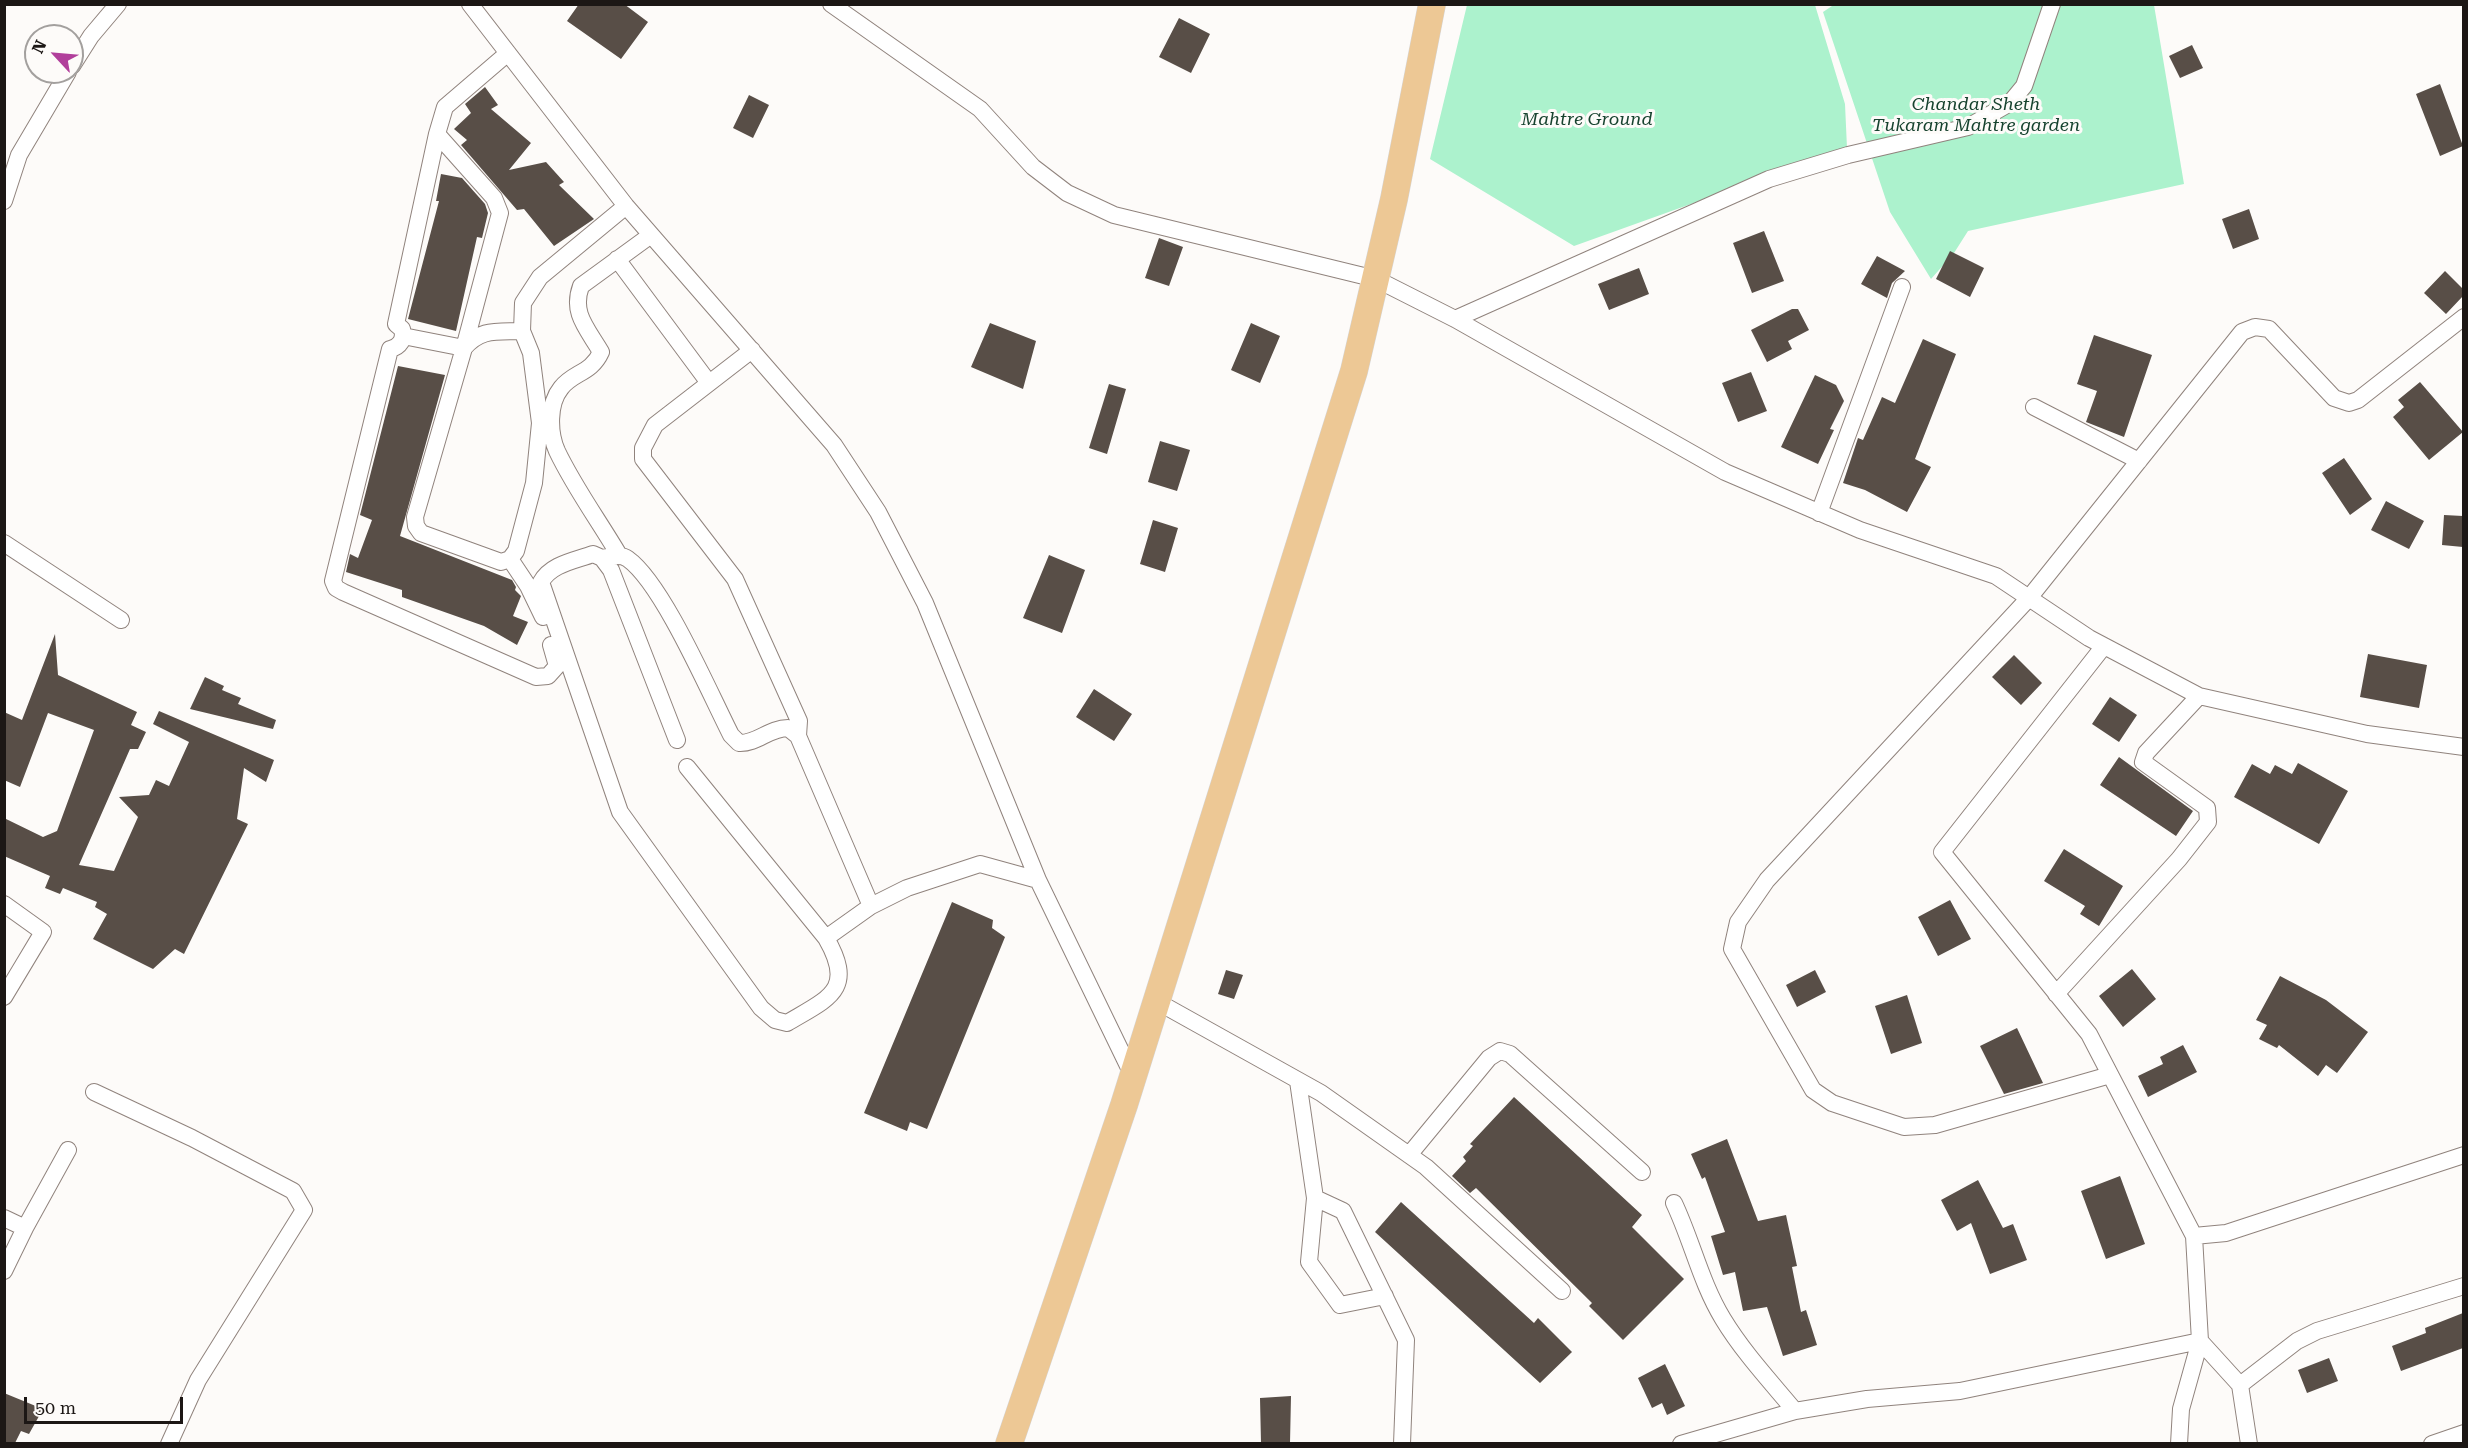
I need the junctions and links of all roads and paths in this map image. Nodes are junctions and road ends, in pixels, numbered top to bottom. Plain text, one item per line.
1 (118, 4) edge
2 (470, 4) edge
3 (831, 4) edge
4 (1432, 4) edge
5 (2052, 4) edge
6 (84, 47) edge
7 (508, 53) junction
8 (61, 84) edge
9 (437, 134) junction
10 (4, 201) edge
11 (626, 206) junction
12 (651, 235) junction
13 (617, 259) junction
14 (1376, 279) junction
15 (1902, 287) dead end
16 (2463, 317) edge
17 (1455, 319) junction
18 (522, 331) junction
19 (403, 336) junction
20 (464, 348) junction
21 (752, 350) junction
22 (709, 383) junction
23 (2034, 407) dead end
24 (2139, 461) junction
25 (1819, 513) junction
26 (4, 543) edge
27 (619, 555) junction
28 (602, 558) junction
29 (510, 559) junction
30 (2029, 598) junction
31 (121, 620) dead end
32 (2104, 646) junction
33 (2199, 696) junction
34 (798, 736) junction
35 (677, 740) dead end
36 (2463, 747) edge
37 (687, 767) dead end
38 (1038, 880) junction
39 (4, 904) edge
40 (872, 906) junction
41 (826, 938) junction
42 (2056, 994) junction
43 (4, 997) edge
44 (1156, 1001) junction
45 (2110, 1075) junction
46 (1133, 1076) junction
47 (1298, 1081) junction
48 (94, 1092) dead end
49 (69, 1150) dead end
50 (1409, 1155) junction
51 (2463, 1155) edge
52 (1642, 1172) dead end
53 (1315, 1198) junction
54 (1674, 1203) dead end
55 (4, 1218) edge
56 (25, 1228) junction
57 (2194, 1236) junction
58 (4, 1271) edge
59 (2463, 1286) edge
60 (1562, 1291) dead end
61 (1385, 1296) junction
62 (2200, 1341) junction
63 (2240, 1385) junction
64 (1795, 1411) junction
65 (2463, 1433) edge
66 (169, 1443) edge
67 (1009, 1443) edge
68 (1402, 1443) edge
69 (1681, 1443) edge
70 (2179, 1443) edge
71 (2249, 1443) edge
72 (2432, 1443) edge

1 - 6 street
2 - 7 street
3 - 14 street
4 - 14 main road
5 - 17 street
7 - 9 street
7 - 11 street
8 - 10 street
9 - 19 street
9 - 20 street
11 - 12 street
11 - 18 street
12 - 13 street
12 - 21 street
13 - 22 street
13 - 27 street
14 - 17 street
14 - 44 main road
15 - 25 street
16 - 24 street
17 - 25 street
18 - 20 street
18 - 29 street
19 - 20 street
19 - 29 street
20 - 29 street
21 - 22 street
21 - 38 street
22 - 34 street
23 - 24 street
24 - 30 street
25 - 30 street
26 - 31 street
27 - 28 street
27 - 34 street
28 - 35 street
28 - 41 street
30 - 32 street
30 - 45 street
32 - 33 street
32 - 42 street
33 - 36 street
33 - 42 street
34 - 40 street
37 - 41 street
38 - 40 street
38 - 46 street
39 - 43 street
40 - 41 street
42 - 45 street
44 - 46 main road
44 - 47 street
45 - 57 street
46 - 67 main road
47 - 50 street
47 - 53 street
48 - 66 street
49 - 56 street
50 - 52 street
50 - 60 street
51 - 57 street
53 - 61 street
53 - 61 street
54 - 64 street
55 - 56 street
56 - 58 street
57 - 62 street
59 - 63 street
61 - 68 street
62 - 63 street
62 - 64 street
62 - 70 street
63 - 71 street
64 - 69 street
65 - 72 street

